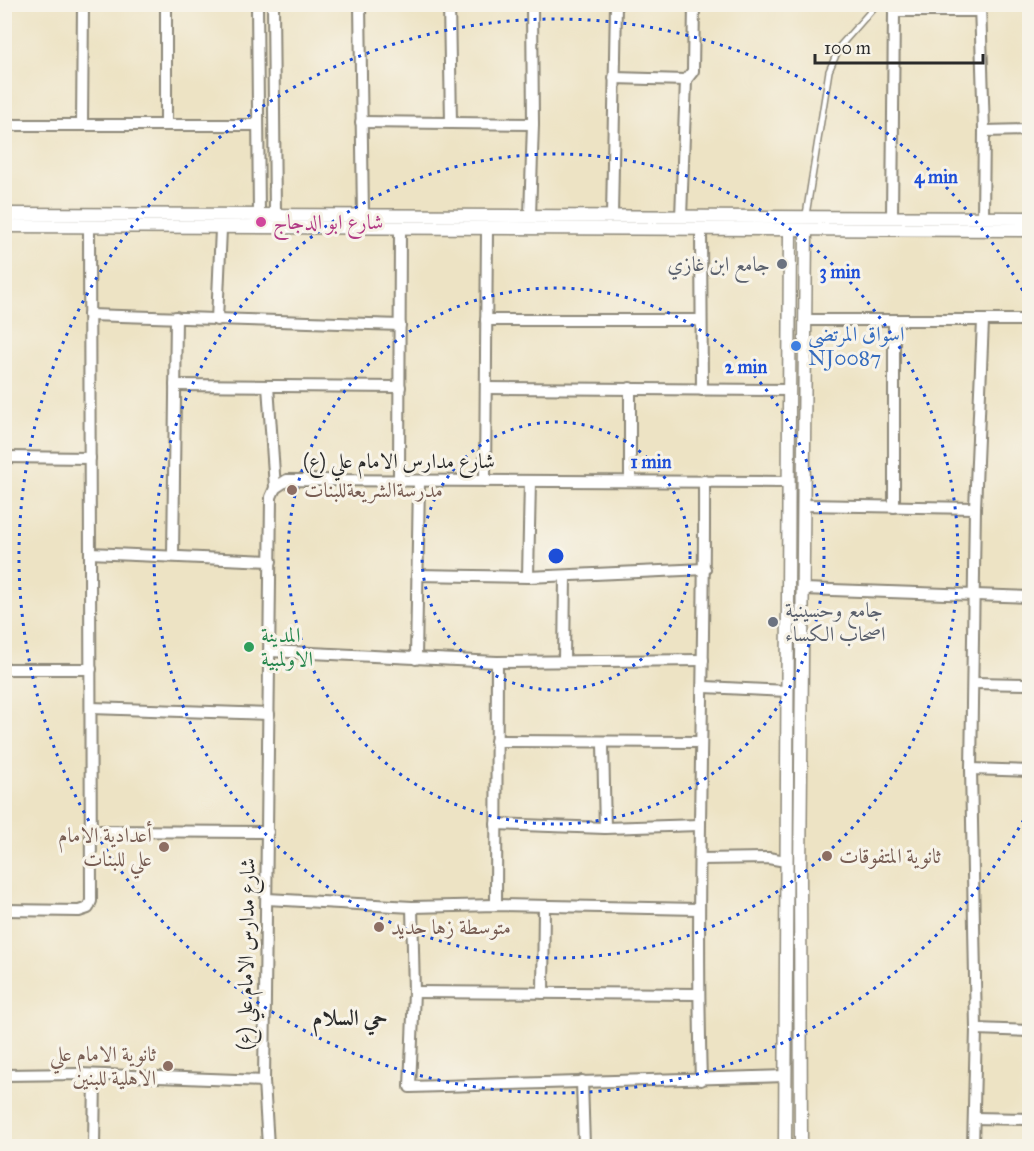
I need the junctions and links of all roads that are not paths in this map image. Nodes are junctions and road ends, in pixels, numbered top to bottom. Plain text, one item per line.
1 (83, 4) edge
2 (166, 4) edge
3 (257, 4) edge
4 (273, 4) edge
5 (360, 4) edge
6 (449, 4) edge
7 (532, 4) edge
8 (616, 4) edge
9 (694, 4) edge
10 (877, 4) edge
11 (980, 8) edge
12 (614, 78) junction
13 (686, 80) junction
14 (361, 122) junction
15 (451, 123) junction
16 (82, 124) junction
17 (533, 124) junction
18 (4, 125) edge
19 (166, 125) junction
20 (256, 125) junction
21 (1029, 130) edge
22 (984, 131) junction
23 (4, 214) edge
24 (275, 214) junction
25 (259, 215) junction
26 (363, 216) junction
27 (530, 216) junction
28 (612, 216) junction
29 (892, 216) junction
30 (681, 217) junction
31 (983, 217) junction
32 (1029, 218) edge
33 (41, 220) junction
34 (725, 224) junction
35 (806, 224) junction
36 (4, 226) edge
37 (89, 226) junction
38 (221, 229) junction
39 (400, 229) junction
40 (487, 229) junction
41 (700, 230) junction
42 (790, 230) junction
43 (1029, 230) edge
44 (89, 315) junction
45 (176, 318) junction
46 (217, 320) junction
47 (486, 320) junction
48 (701, 320) junction
49 (805, 320) junction
50 (894, 320) junction
51 (1029, 320) edge
52 (983, 321) junction
53 (400, 325) junction
54 (175, 385) junction
55 (267, 386) junction
56 (400, 387) junction
57 (486, 388) junction
58 (630, 388) junction
59 (702, 390) junction
60 (789, 390) junction
61 (4, 457) edge
62 (90, 458) junction
63 (399, 481) junction
64 (419, 481) junction
65 (485, 481) junction
66 (630, 481) junction
67 (704, 481) junction
68 (530, 482) junction
69 (789, 482) junction
70 (275, 488) junction
71 (803, 505) junction
72 (894, 507) junction
73 (975, 507) junction
74 (90, 552) junction
75 (173, 556) junction
76 (271, 561) junction
77 (705, 569) junction
78 (417, 575) junction
79 (565, 576) junction
80 (528, 577) junction
81 (803, 589) junction
82 (975, 597) junction
83 (1029, 597) edge
84 (270, 651) junction
85 (416, 659) junction
86 (703, 660) junction
87 (564, 661) junction
88 (497, 662) junction
89 (4, 669) edge
90 (91, 669) junction
91 (973, 683) junction
92 (1029, 684) edge
93 (705, 687) junction
94 (788, 691) junction
95 (91, 708) junction
96 (269, 714) junction
97 (496, 741) junction
98 (701, 742) junction
99 (603, 744) junction
100 (971, 769) junction
101 (1029, 771) edge
102 (496, 824) junction
103 (699, 825) junction
104 (605, 828) junction
105 (90, 831) junction
106 (268, 832) junction
107 (700, 859) junction
108 (786, 861) junction
109 (267, 899) junction
110 (496, 904) junction
111 (544, 906) junction
112 (412, 907) junction
113 (699, 909) junction
114 (4, 910) edge
115 (414, 992) junction
116 (543, 993) junction
117 (698, 994) junction
118 (976, 1029) junction
119 (1029, 1031) edge
120 (4, 1074) edge
121 (95, 1075) junction
122 (785, 1076) junction
123 (701, 1080) junction
124 (264, 1081) junction
125 (582, 1081) junction
126 (974, 1118) junction
127 (1029, 1119) edge
128 (94, 1146) edge
129 (268, 1146) edge
130 (584, 1146) edge
131 (785, 1146) edge
132 (801, 1146) edge
133 (973, 1146) edge

1 - 16 street
2 - 19 street
3 - 20 street
4 - 24 street
5 - 14 street
6 - 15 street
7 - 17 street
8 - 12 street
9 - 13 street
10 - 35 lane
11 - 22 street
11 - 29 street
12 - 13 street
12 - 28 street
13 - 30 street
14 - 15 street
14 - 26 street
15 - 17 street
16 - 18 street
16 - 19 street
17 - 27 street
19 - 20 street
20 - 25 street
21 - 22 street
22 - 31 street
23 - 33 street
24 - 25 street
24 - 26 street
25 - 33 street
26 - 27 street
27 - 28 street
28 - 30 street
29 - 31 street
29 - 35 street
30 - 34 street
31 - 32 street
33 - 36 street
33 - 37 street
34 - 35 street
34 - 41 street
34 - 42 street
35 - 42 street
35 - 43 street
35 - 49 street
37 - 38 street
37 - 44 street
38 - 39 street
38 - 46 street
39 - 40 street
39 - 53 street
40 - 41 street
40 - 47 street
41 - 48 street
42 - 60 street
44 - 45 street
44 - 62 street
45 - 46 street
45 - 54 street
46 - 53 street
47 - 48 street
47 - 57 street
48 - 59 street
49 - 50 street
49 - 71 street
50 - 52 street
50 - 72 street
51 - 52 street
52 - 73 street
53 - 56 street
54 - 55 street
54 - 75 street
55 - 56 street
55 - 70 street
56 - 63 street
57 - 58 street
57 - 65 street
58 - 59 street
58 - 66 street
59 - 60 street
60 - 69 street
61 - 62 street
62 - 74 street
63 - 64 street, شارع مدارس الامام علي (ع)
63 - 70 street, شارع مدارس الامام علي (ع)
64 - 65 street, شارع مدارس الامام علي (ع)
64 - 78 street
65 - 68 street, شارع مدارس الامام علي (ع)
66 - 67 street, شارع مدارس الامام علي (ع)
66 - 68 street, شارع مدارس الامام علي (ع)
67 - 69 street, شارع مدارس الامام علي (ع)
67 - 77 street
68 - 80 street
69 - 94 street
70 - 76 street, شارع مدارس الامام علي (ع)
71 - 72 street
71 - 81 street
72 - 73 street
73 - 82 street
74 - 75 street
74 - 90 street
75 - 76 street
76 - 84 street, شارع مدارس الامام علي (ع)
77 - 79 street
77 - 86 street
78 - 80 street
78 - 85 street
79 - 80 street
79 - 87 street
81 - 82 street
81 - 132 street
82 - 83 street
82 - 91 street
84 - 85 street
84 - 96 street, شارع مدارس الامام علي (ع)
85 - 88 street
86 - 87 street
86 - 93 street
87 - 88 street
88 - 97 street
89 - 90 street
90 - 95 street
91 - 92 street
91 - 100 street
93 - 94 street
93 - 98 street
94 - 108 street
95 - 96 street
95 - 105 street
96 - 106 street, شارع مدارس الامام علي (ع)
97 - 99 street
97 - 102 street
98 - 99 street
98 - 103 street
99 - 104 street
100 - 101 street
100 - 118 street
102 - 104 street
102 - 110 street
103 - 104 street
103 - 107 street
105 - 106 street
105 - 114 street
106 - 109 street, شارع مدارس الامام علي (ع)
107 - 108 street
107 - 113 street
108 - 122 street
109 - 112 street
109 - 124 street, شارع مدارس الامام علي (ع)
110 - 111 street
110 - 112 street
111 - 113 street
111 - 116 street
112 - 115 street
113 - 117 street
115 - 116 street
115 - 125 street
116 - 117 street
117 - 123 street
118 - 119 street
118 - 126 street
120 - 121 street
121 - 124 street
121 - 128 street
122 - 123 street
122 - 131 street
123 - 125 street
124 - 129 street, شارع مدارس الامام علي (ع)
125 - 130 street
126 - 127 street
126 - 133 street

